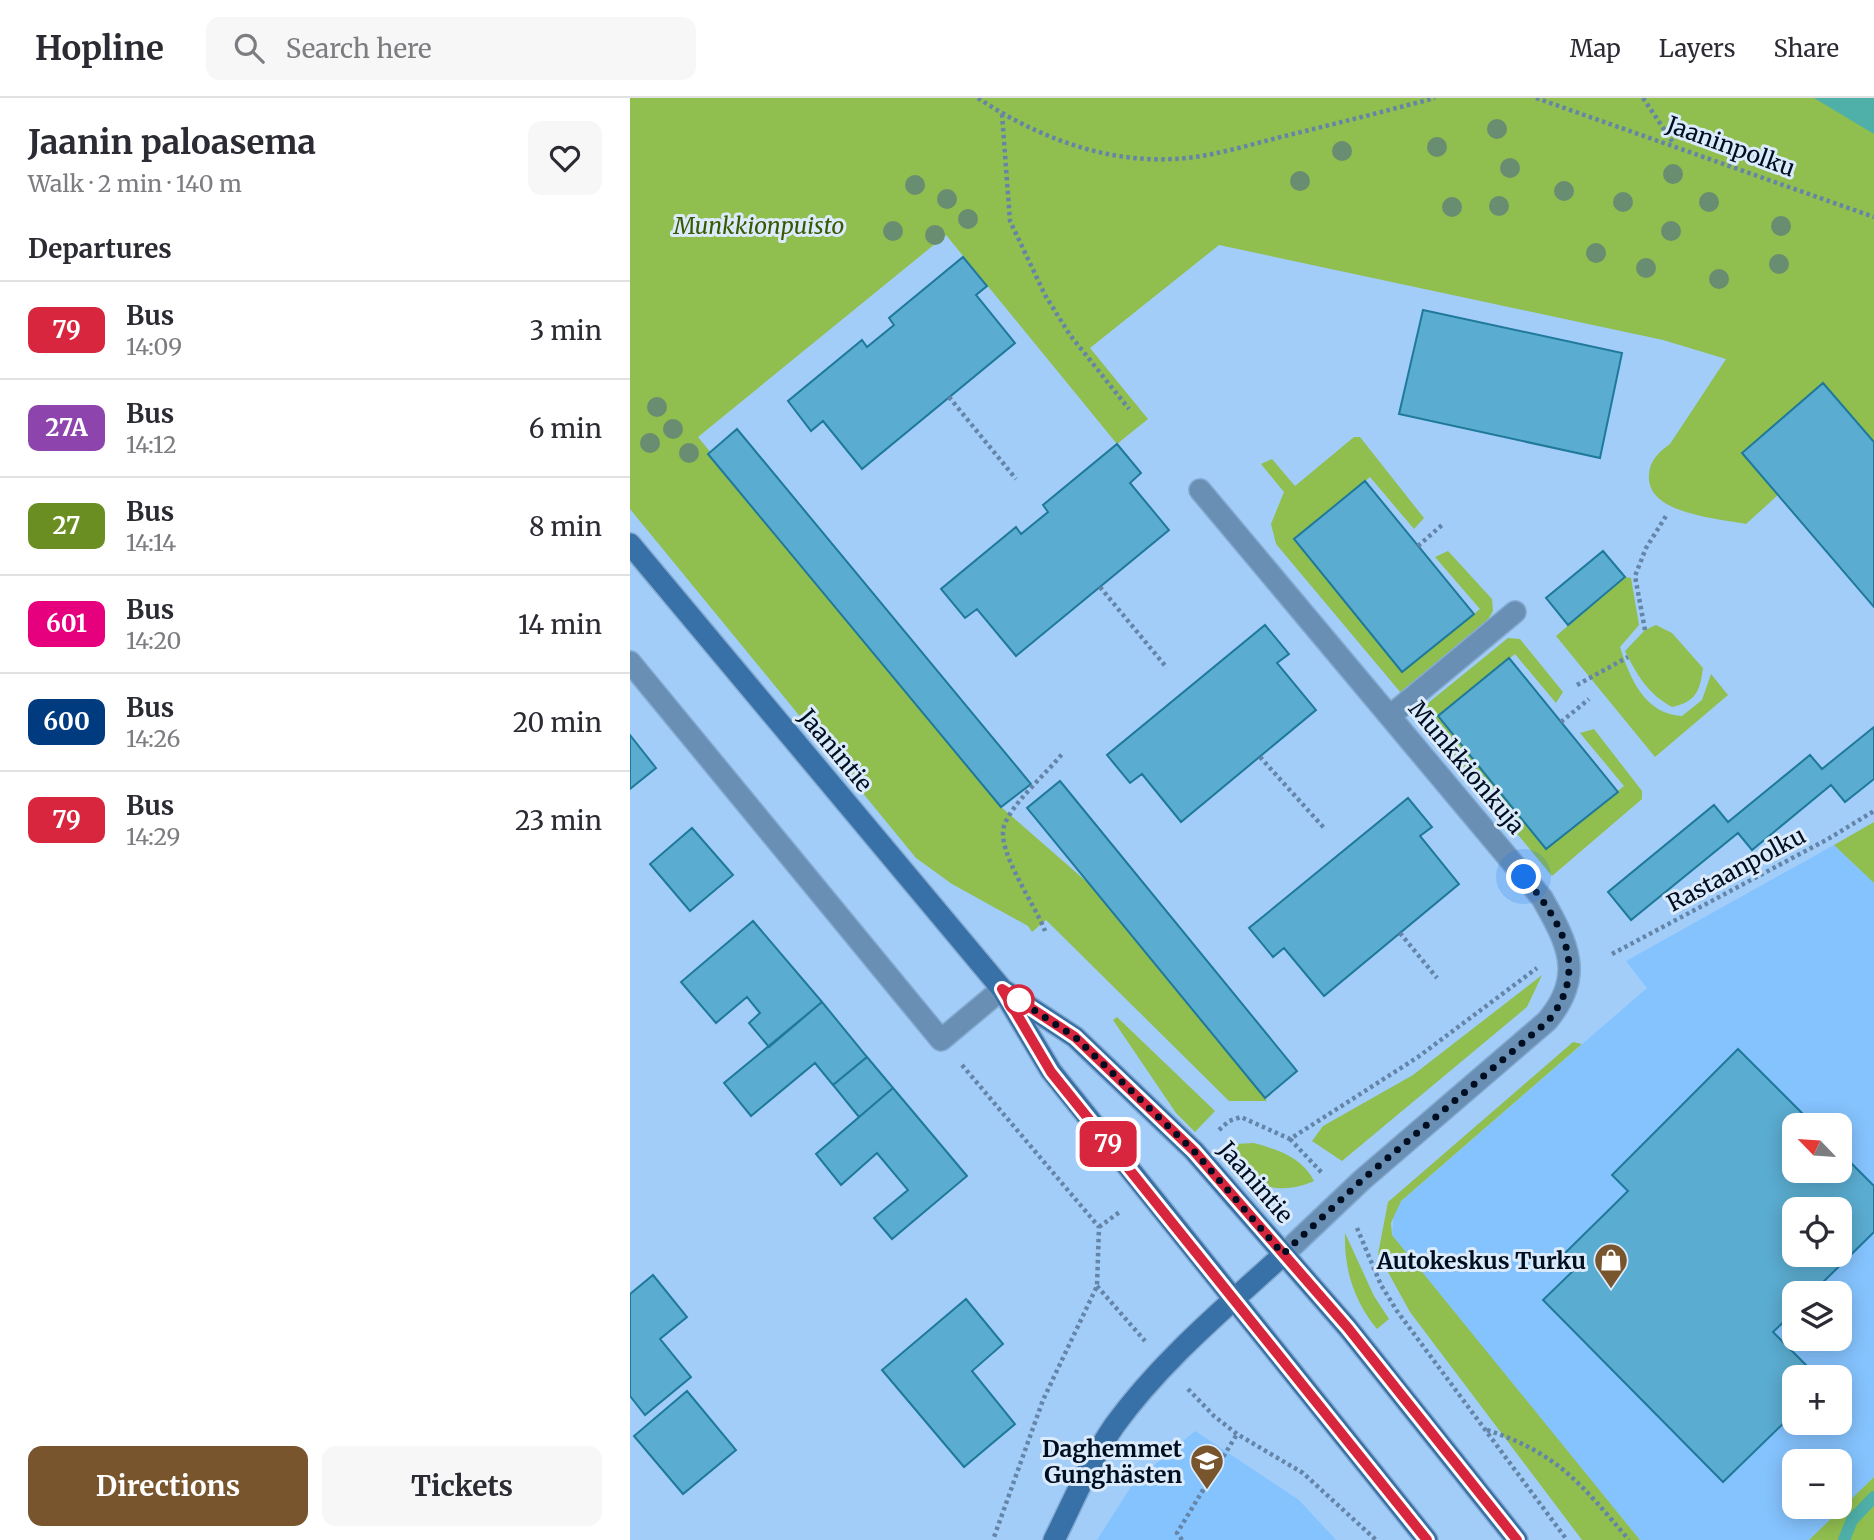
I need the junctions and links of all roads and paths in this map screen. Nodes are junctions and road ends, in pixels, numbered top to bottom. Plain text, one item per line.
1 (978, 98) edge
2 (1435, 98) edge
3 (1536, 98) edge
4 (1643, 98) edge
5 (1002, 114) junction
6 (1675, 145) junction
7 (1874, 217) edge
8 (949, 397) dead end
9 (1129, 409) dead end
10 (1016, 479) dead end
11 (1200, 490) dead end
12 (1666, 516) dead end
13 (1442, 525) dead end
14 (630, 544) edge
15 (1418, 546) dead end
16 (1100, 587) dead end
17 (1515, 612) dead end
18 (1645, 630) dead end
19 (1628, 657) dead end
20 (630, 662) edge
21 (1167, 668) dead end
22 (1577, 685) dead end
23 (1589, 699) dead end
24 (1390, 716) junction
25 (1561, 722) dead end
26 (1062, 754) dead end
27 (1260, 757) dead end
28 (1874, 811) edge
29 (1325, 829) dead end
30 (1045, 931) dead end
31 (1399, 933) dead end
32 (1612, 954) dead end
33 (1541, 964) dead end
34 (1437, 978) dead end
35 (1002, 989) junction
36 (942, 1040) junction
37 (1229, 1121) dead end
38 (1290, 1139) junction
39 (1324, 1175) dead end
40 (1355, 1224) dead end
41 (1283, 1254) junction
42 (1097, 1286) junction
43 (1234, 1300) junction
44 (1116, 1308) dead end
45 (1214, 1416) dead end
46 (1486, 1430) junction
47 (1237, 1434) junction
48 (993, 1540) edge
49 (1054, 1540) edge
50 (1182, 1540) edge
51 (1376, 1540) edge
52 (1427, 1540) edge
53 (1517, 1540) edge
54 (1567, 1540) edge
55 (1629, 1540) edge

1 - 5 path
2 - 5 path
3 - 6 path, Jaaninpolku
4 - 6 path
5 - 9 path
6 - 7 path, Jaaninpolku
8 - 10 path
11 - 24 street, Munkkionkuja
12 - 18 path
13 - 15 path
14 - 35 main road, Jaanintie
16 - 21 path
17 - 24 street
19 - 22 path
20 - 36 street
23 - 25 path
24 - 41 street, Munkkionkuja
26 - 30 path
27 - 29 path
28 - 32 path, Rastaanpolku
31 - 34 path
33 - 38 path
35 - 36 street
35 - 41 main road, Jaanintie
35 - 43 main road, Jaanintie
36 - 42 path
37 - 38 path
38 - 39 path
40 - 46 path
41 - 43 main road
41 - 53 main road, Jaanintie
42 - 44 path
42 - 48 path
43 - 49 main road
43 - 52 main road, Jaanintie
45 - 47 path
46 - 54 path
46 - 55 path
47 - 50 path
47 - 51 path

